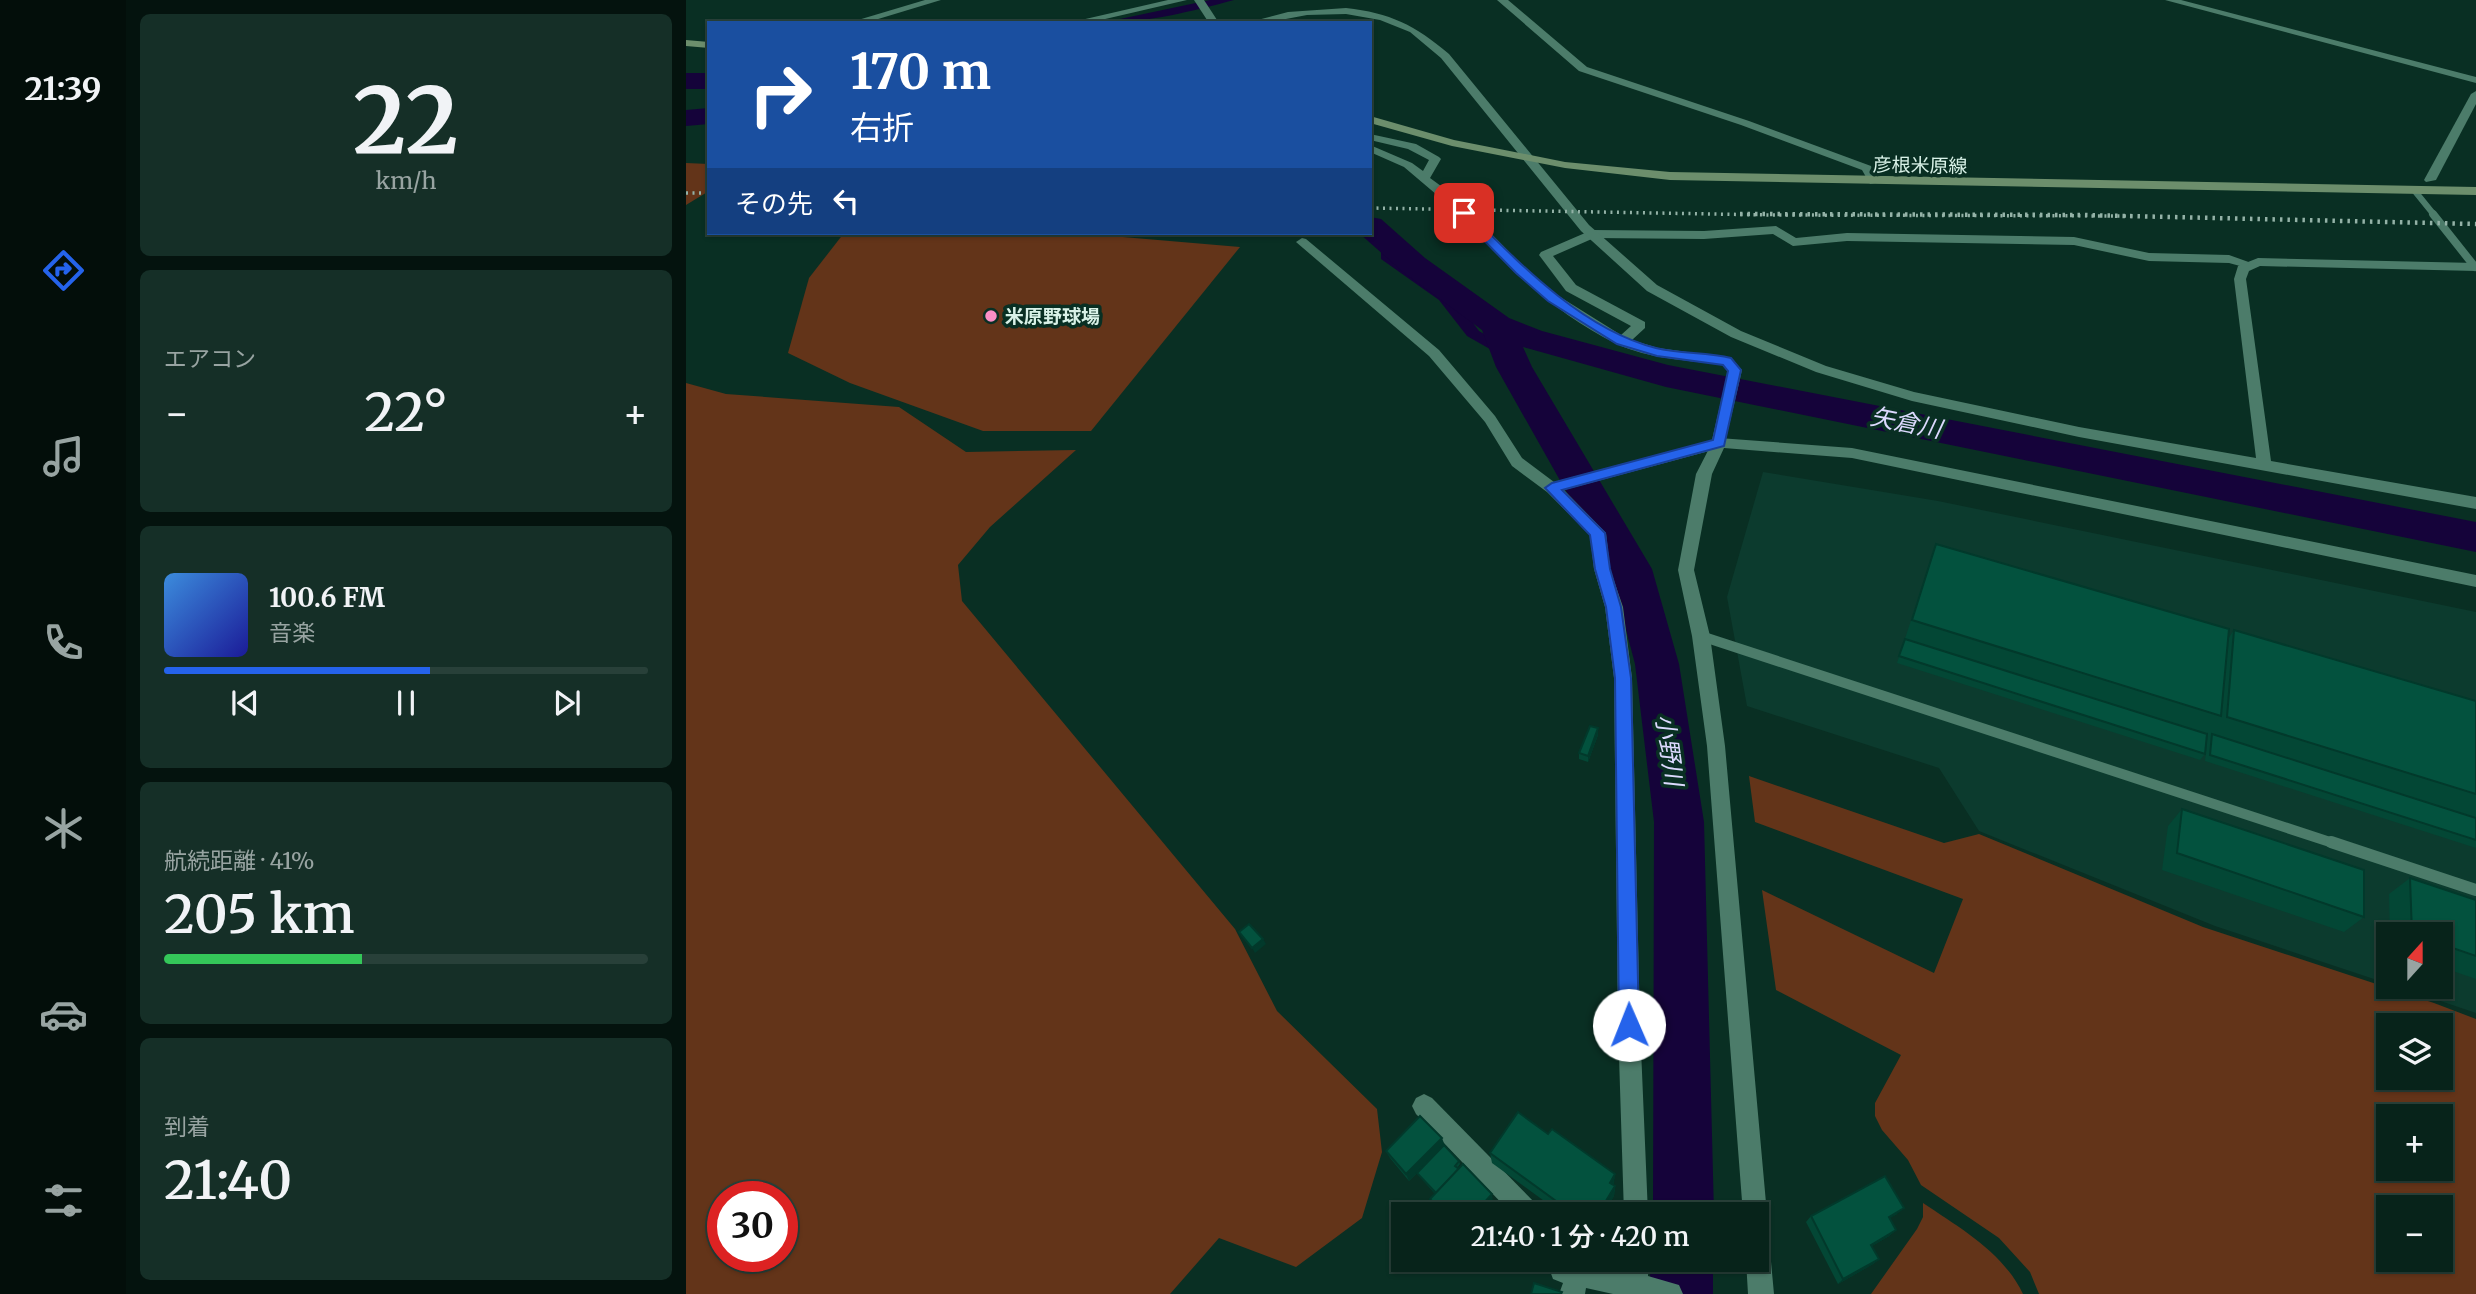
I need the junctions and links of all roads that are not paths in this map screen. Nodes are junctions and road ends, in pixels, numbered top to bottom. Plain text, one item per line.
1 (936, 0) edge
2 (1182, 0) edge
3 (1502, 0) edge
4 (2170, 0) edge
5 (1201, 3) edge
6 (860, 21) edge
7 (1082, 21) edge
8 (1213, 21) edge
9 (1262, 21) edge
10 (686, 43) edge
11 (707, 45) edge
12 (2476, 80) edge
13 (2476, 94) edge
14 (1372, 120) edge
15 (1372, 137) edge
16 (1372, 149) edge
17 (1424, 177) junction
18 (2430, 180) dead end
19 (1874, 182) junction
20 (2414, 190) junction
21 (2476, 191) edge
22 (1441, 192) tunnel mouth
23 (1464, 213) tunnel mouth
24 (1589, 231) junction
25 (1302, 242) dead end
26 (2251, 265) junction
27 (2475, 267) edge
28 (1622, 341) junction
29 (1720, 443) junction
30 (2264, 465) junction
31 (1552, 488) junction
32 (2476, 503) edge
33 (2476, 581) edge
34 (1701, 636) junction
35 (2476, 890) edge
36 (1424, 1106) dead end
37 (1516, 1202) edge
38 (1636, 1202) edge
39 (1754, 1202) edge
40 (1640, 1272) edge
41 (1759, 1272) edge
42 (1570, 1276) edge
43 (1646, 1291) edge
44 (1761, 1294) edge

1 - 6 street
2 - 7 street
3 - 19 street
4 - 12 street
5 - 8 street
9 - 24 street
10 - 11 main road
13 - 18 street
14 - 19 main road, 彦根米原線
15 - 17 street
16 - 17 street
17 - 22 street
19 - 20 main road, 彦根米原線
20 - 21 main road, 彦根米原線
20 - 27 lane
23 - 28 street
24 - 26 street
24 - 28 street
24 - 30 street
25 - 31 street
26 - 27 street
26 - 30 street
28 - 29 street
29 - 31 street
29 - 33 street
29 - 34 street
30 - 32 street
31 - 38 street
34 - 35 lane
34 - 39 street
36 - 37 street
40 - 43 street
41 - 44 street
42 - 43 street

